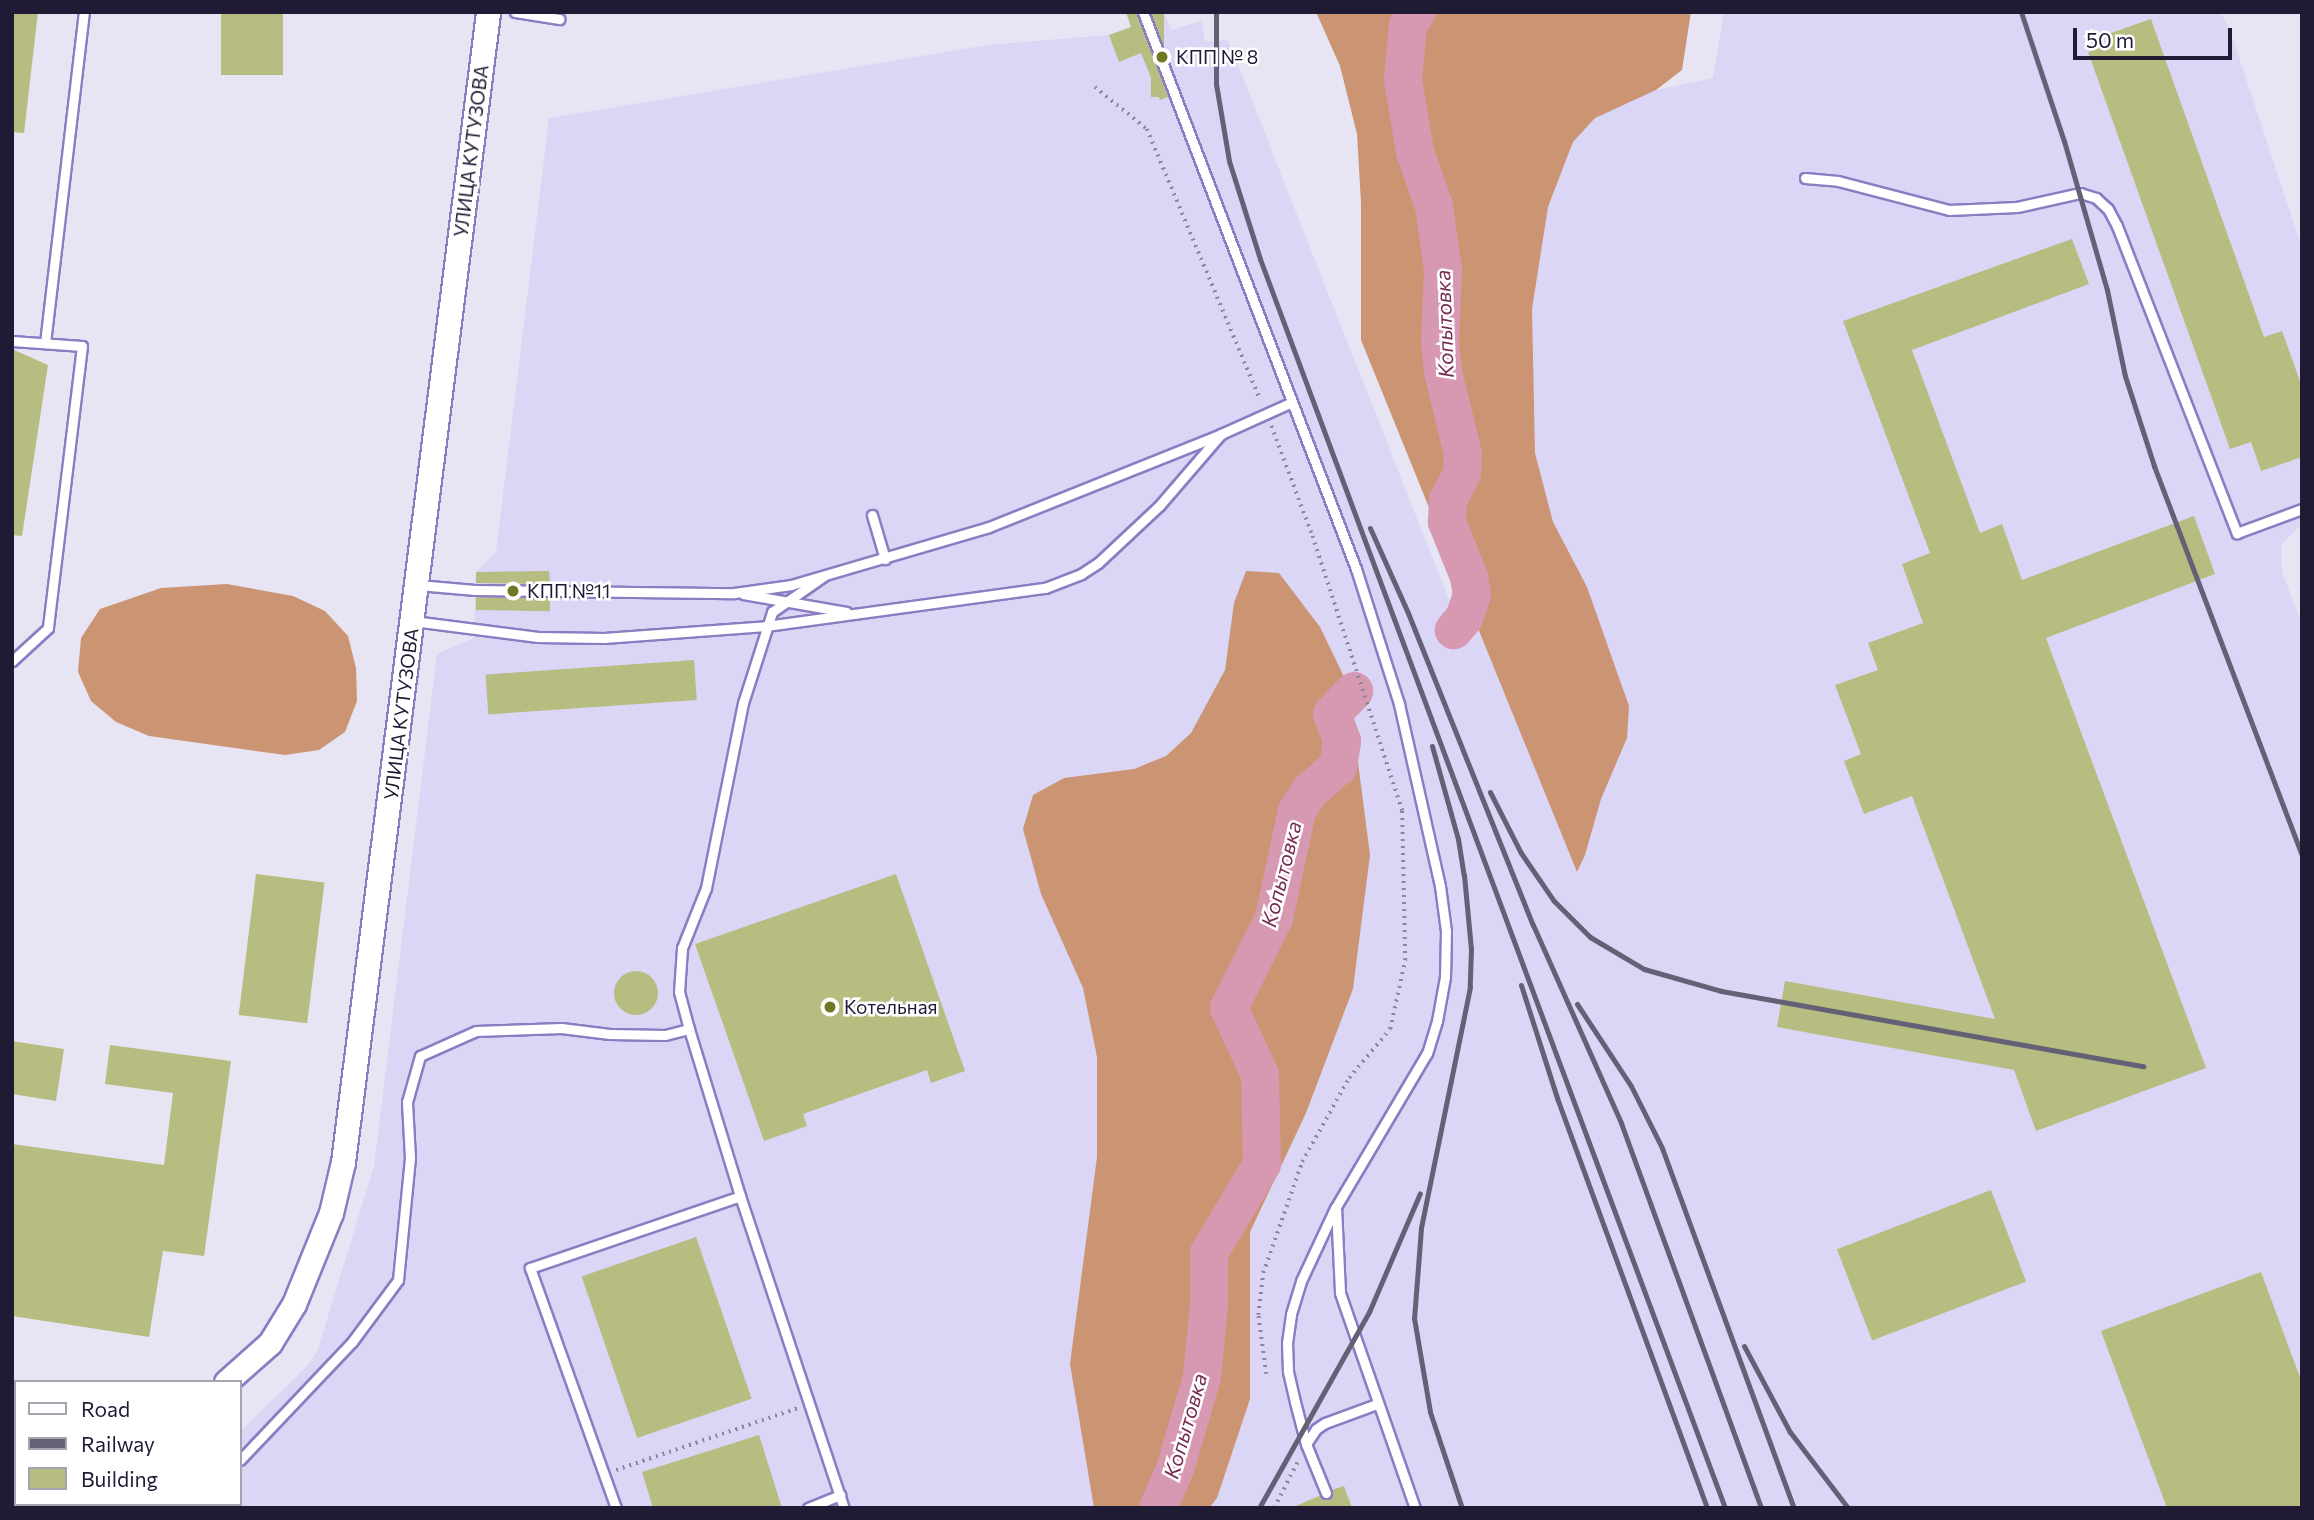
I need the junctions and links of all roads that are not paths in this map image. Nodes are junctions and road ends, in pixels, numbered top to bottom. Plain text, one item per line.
1 (84, 12) edge
2 (488, 12) edge
3 (516, 12) edge
4 (1143, 12) edge
5 (559, 19) dead end
6 (1805, 178) dead end
7 (12, 341) edge
8 (45, 343) junction
9 (1290, 403) junction
10 (1221, 434) junction
11 (2302, 509) edge
12 (872, 515) dead end
13 (885, 559) junction
14 (824, 576) junction
15 (417, 584) junction
16 (734, 593) junction
17 (784, 601) junction
18 (858, 614) junction
19 (413, 621) junction
20 (766, 626) junction
21 (12, 661) edge
22 (689, 1029) junction
23 (740, 1196) junction
24 (1336, 1207) junction
25 (228, 1380) edge
26 (1377, 1404) junction
27 (1307, 1444) junction
28 (242, 1458) edge
29 (1326, 1493) dead end
30 (840, 1496) junction
31 (616, 1508) edge
32 (808, 1508) edge
33 (844, 1508) edge
34 (1415, 1508) edge

1 - 8 lane
2 - 15 street, УЛИЦА КУТУЗОВА
3 - 5 lane
4 - 9 lane
6 - 11 lane
7 - 8 lane
8 - 21 lane
9 - 10 lane
9 - 24 lane
10 - 13 lane
10 - 18 lane
12 - 13 lane
13 - 14 lane
14 - 16 lane
14 - 17 lane
15 - 16 lane
15 - 19 street, УЛИЦА КУТУЗОВА
16 - 17 lane
17 - 18 lane
17 - 20 lane
18 - 20 lane
19 - 20 lane
19 - 25 street, УЛИЦА КУТУЗОВА
20 - 22 lane
22 - 23 lane
22 - 28 lane
23 - 30 lane
23 - 31 lane
24 - 26 lane
24 - 27 lane
26 - 27 lane
26 - 34 lane
27 - 29 lane
30 - 32 lane
30 - 33 lane

